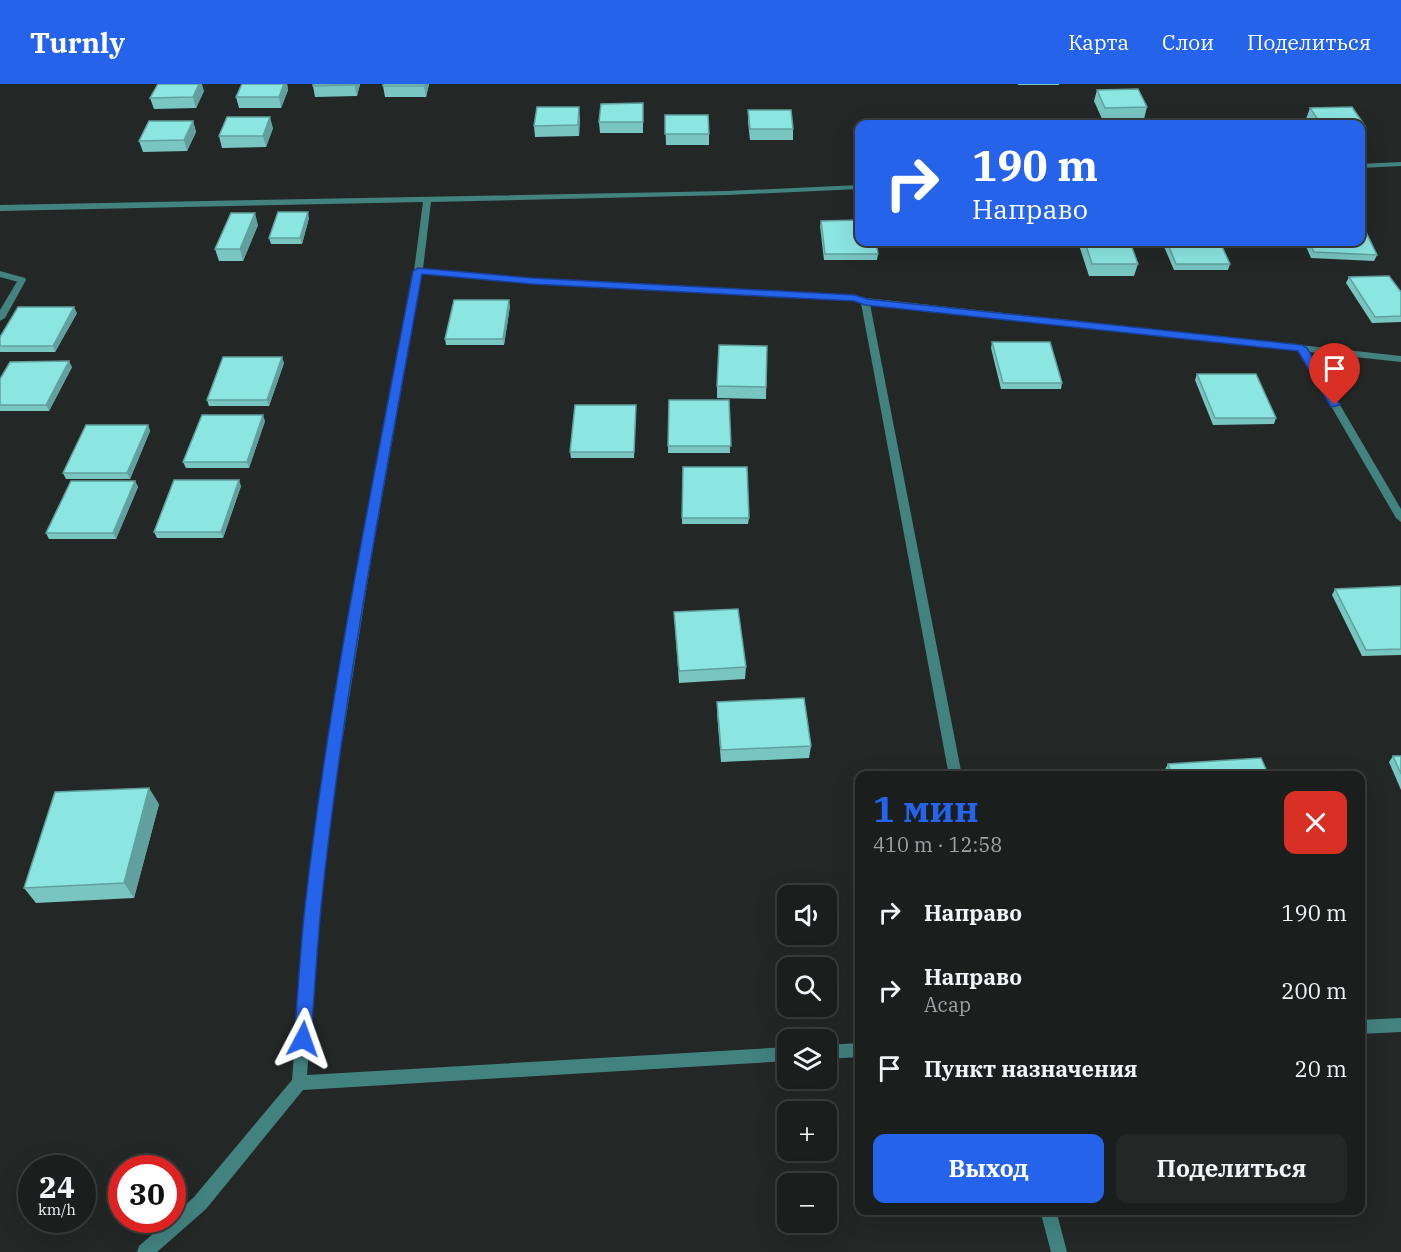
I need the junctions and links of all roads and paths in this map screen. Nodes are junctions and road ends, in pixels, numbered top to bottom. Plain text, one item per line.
1 (1401, 164) edge
2 (1365, 166) edge
3 (855, 188) edge
4 (427, 200) junction
5 (0, 208) edge
6 (418, 271) junction
7 (0, 274) edge
8 (865, 302) junction
9 (0, 318) edge
10 (1302, 348) junction
11 (1401, 359) edge
12 (1401, 518) edge
13 (955, 771) edge
14 (1401, 1025) edge
15 (1365, 1027) edge
16 (855, 1050) edge
17 (837, 1051) edge
18 (777, 1055) edge
19 (299, 1083) junction
20 (1049, 1215) edge
21 (145, 1252) edge
22 (1059, 1252) edge

1 - 2 street
3 - 4 street
4 - 5 street
4 - 6 street
6 - 8 street
6 - 19 street
7 - 9 street
8 - 10 street
8 - 13 street
10 - 11 street
10 - 12 street
14 - 15 street
16 - 17 street
18 - 19 street
19 - 21 street
20 - 22 street

